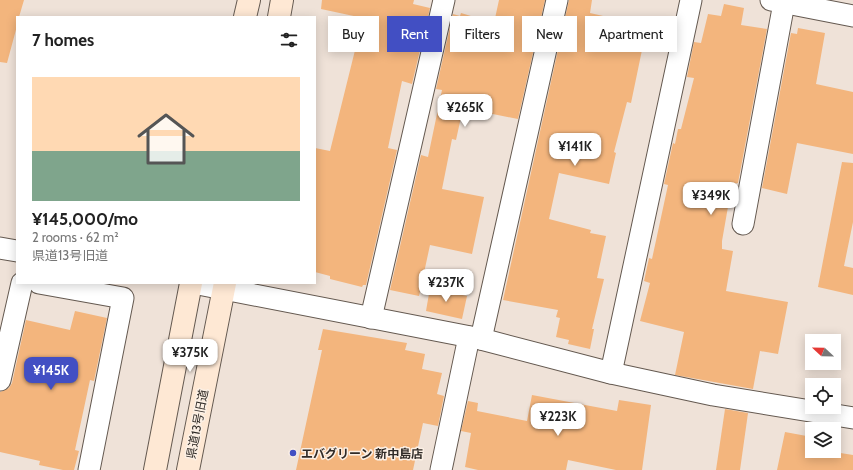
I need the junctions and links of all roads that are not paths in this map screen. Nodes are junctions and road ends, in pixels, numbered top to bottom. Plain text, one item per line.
1 (249, 0) edge
2 (282, 0) edge
3 (444, 0) edge
4 (557, 0) edge
5 (691, 0) edge
6 (777, 2) edge
7 (245, 16) edge
8 (279, 16) edge
9 (853, 16) edge
10 (743, 224) dead end
11 (0, 248) edge
12 (16, 251) edge
13 (22, 284) edge
14 (45, 284) edge
15 (192, 284) edge
16 (203, 284) edge
17 (224, 286) edge
18 (371, 318) junction
19 (475, 338) junction
20 (611, 374) junction
21 (0, 380) edge
22 (853, 418) edge
23 (89, 470) edge
24 (155, 470) edge
25 (188, 470) edge
26 (441, 470) edge

1 - 7 street
2 - 8 street
3 - 18 street
4 - 19 street
5 - 20 street
6 - 9 street
6 - 10 street
11 - 12 street
13 - 21 street
14 - 23 street
15 - 24 street
16 - 17 street
17 - 18 street
17 - 25 street, 県道13号旧道
18 - 19 street
19 - 20 street
19 - 26 street
20 - 22 street

